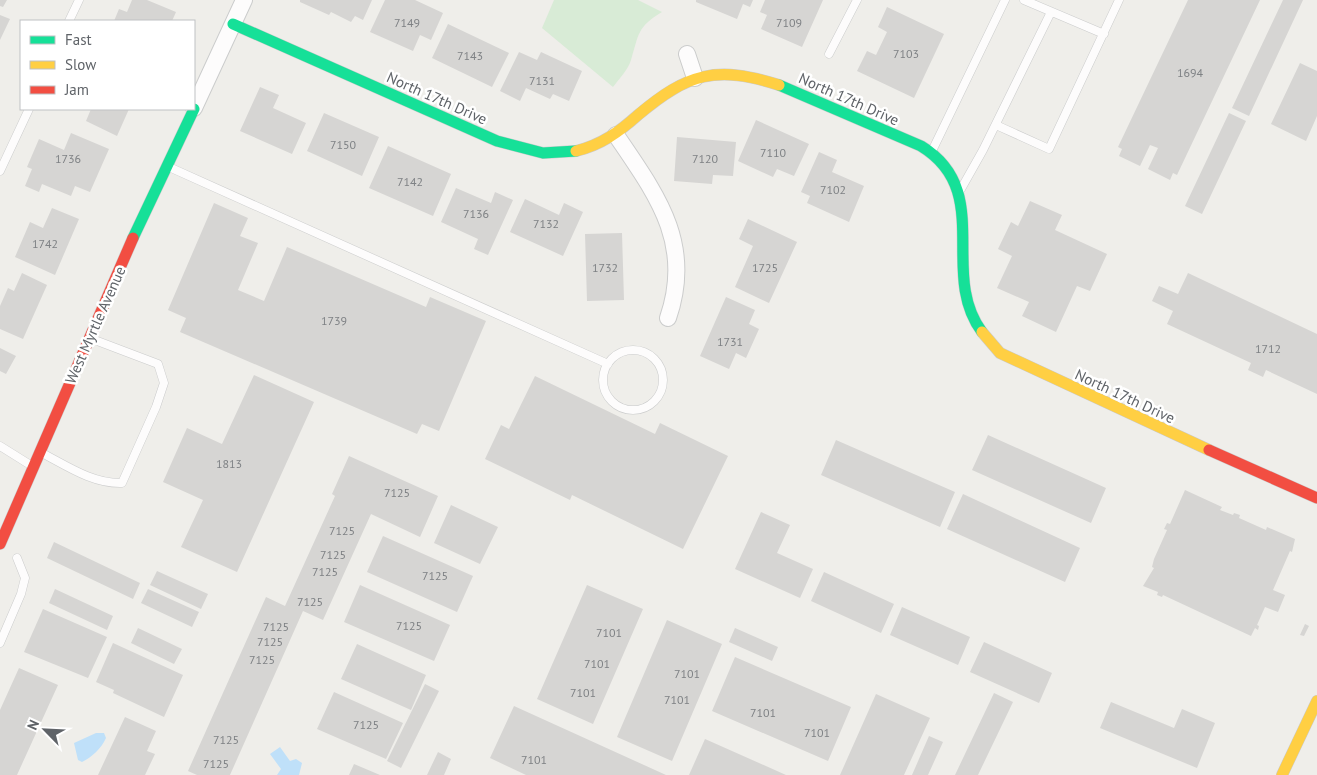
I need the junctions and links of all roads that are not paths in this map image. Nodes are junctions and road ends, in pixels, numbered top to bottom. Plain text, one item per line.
1 (79, 0) edge
2 (244, 0) edge
3 (857, 0) edge
4 (1005, 0) edge
5 (1024, 0) edge
6 (1119, 0) edge
7 (1051, 12) junction
8 (69, 20) edge
9 (233, 24) junction
10 (1104, 34) junction
11 (687, 54) dead end
12 (829, 54) dead end
13 (695, 78) junction
14 (195, 107) edge
15 (29, 110) edge
16 (194, 110) edge
17 (996, 125) junction
18 (616, 135) junction
19 (931, 153) junction
20 (167, 166) junction
21 (0, 171) edge
22 (960, 191) junction
23 (668, 318) dead end
24 (90, 338) junction
25 (608, 364) junction
26 (0, 446) edge
27 (40, 452) junction
28 (33, 467) junction
29 (1317, 498) edge
30 (0, 544) edge
31 (18, 558) dead end
32 (0, 643) edge
33 (1317, 701) edge
34 (1282, 775) edge

1 - 8 lane
2 - 9 street, West Myrtle Avenue
3 - 12 lane
4 - 19 lane
5 - 7 lane
6 - 10 lane
7 - 10 lane
7 - 17 lane
9 - 14 street, West Myrtle Avenue
9 - 18 street, North 17th Drive
10 - 17 lane
11 - 13 street
13 - 18 street, North 17th Drive
13 - 19 street, North 17th Drive
15 - 21 lane
16 - 20 street, West Myrtle Avenue
17 - 22 lane
18 - 23 street
19 - 22 street, North 17th Drive
20 - 24 street, West Myrtle Avenue
20 - 25 lane
22 - 29 street, North 17th Drive
24 - 27 street, West Myrtle Avenue
24 - 27 lane
25 - 25 lane
26 - 28 lane
27 - 28 street, West Myrtle Avenue
28 - 30 street, West Myrtle Avenue
31 - 32 lane
33 - 34 street

